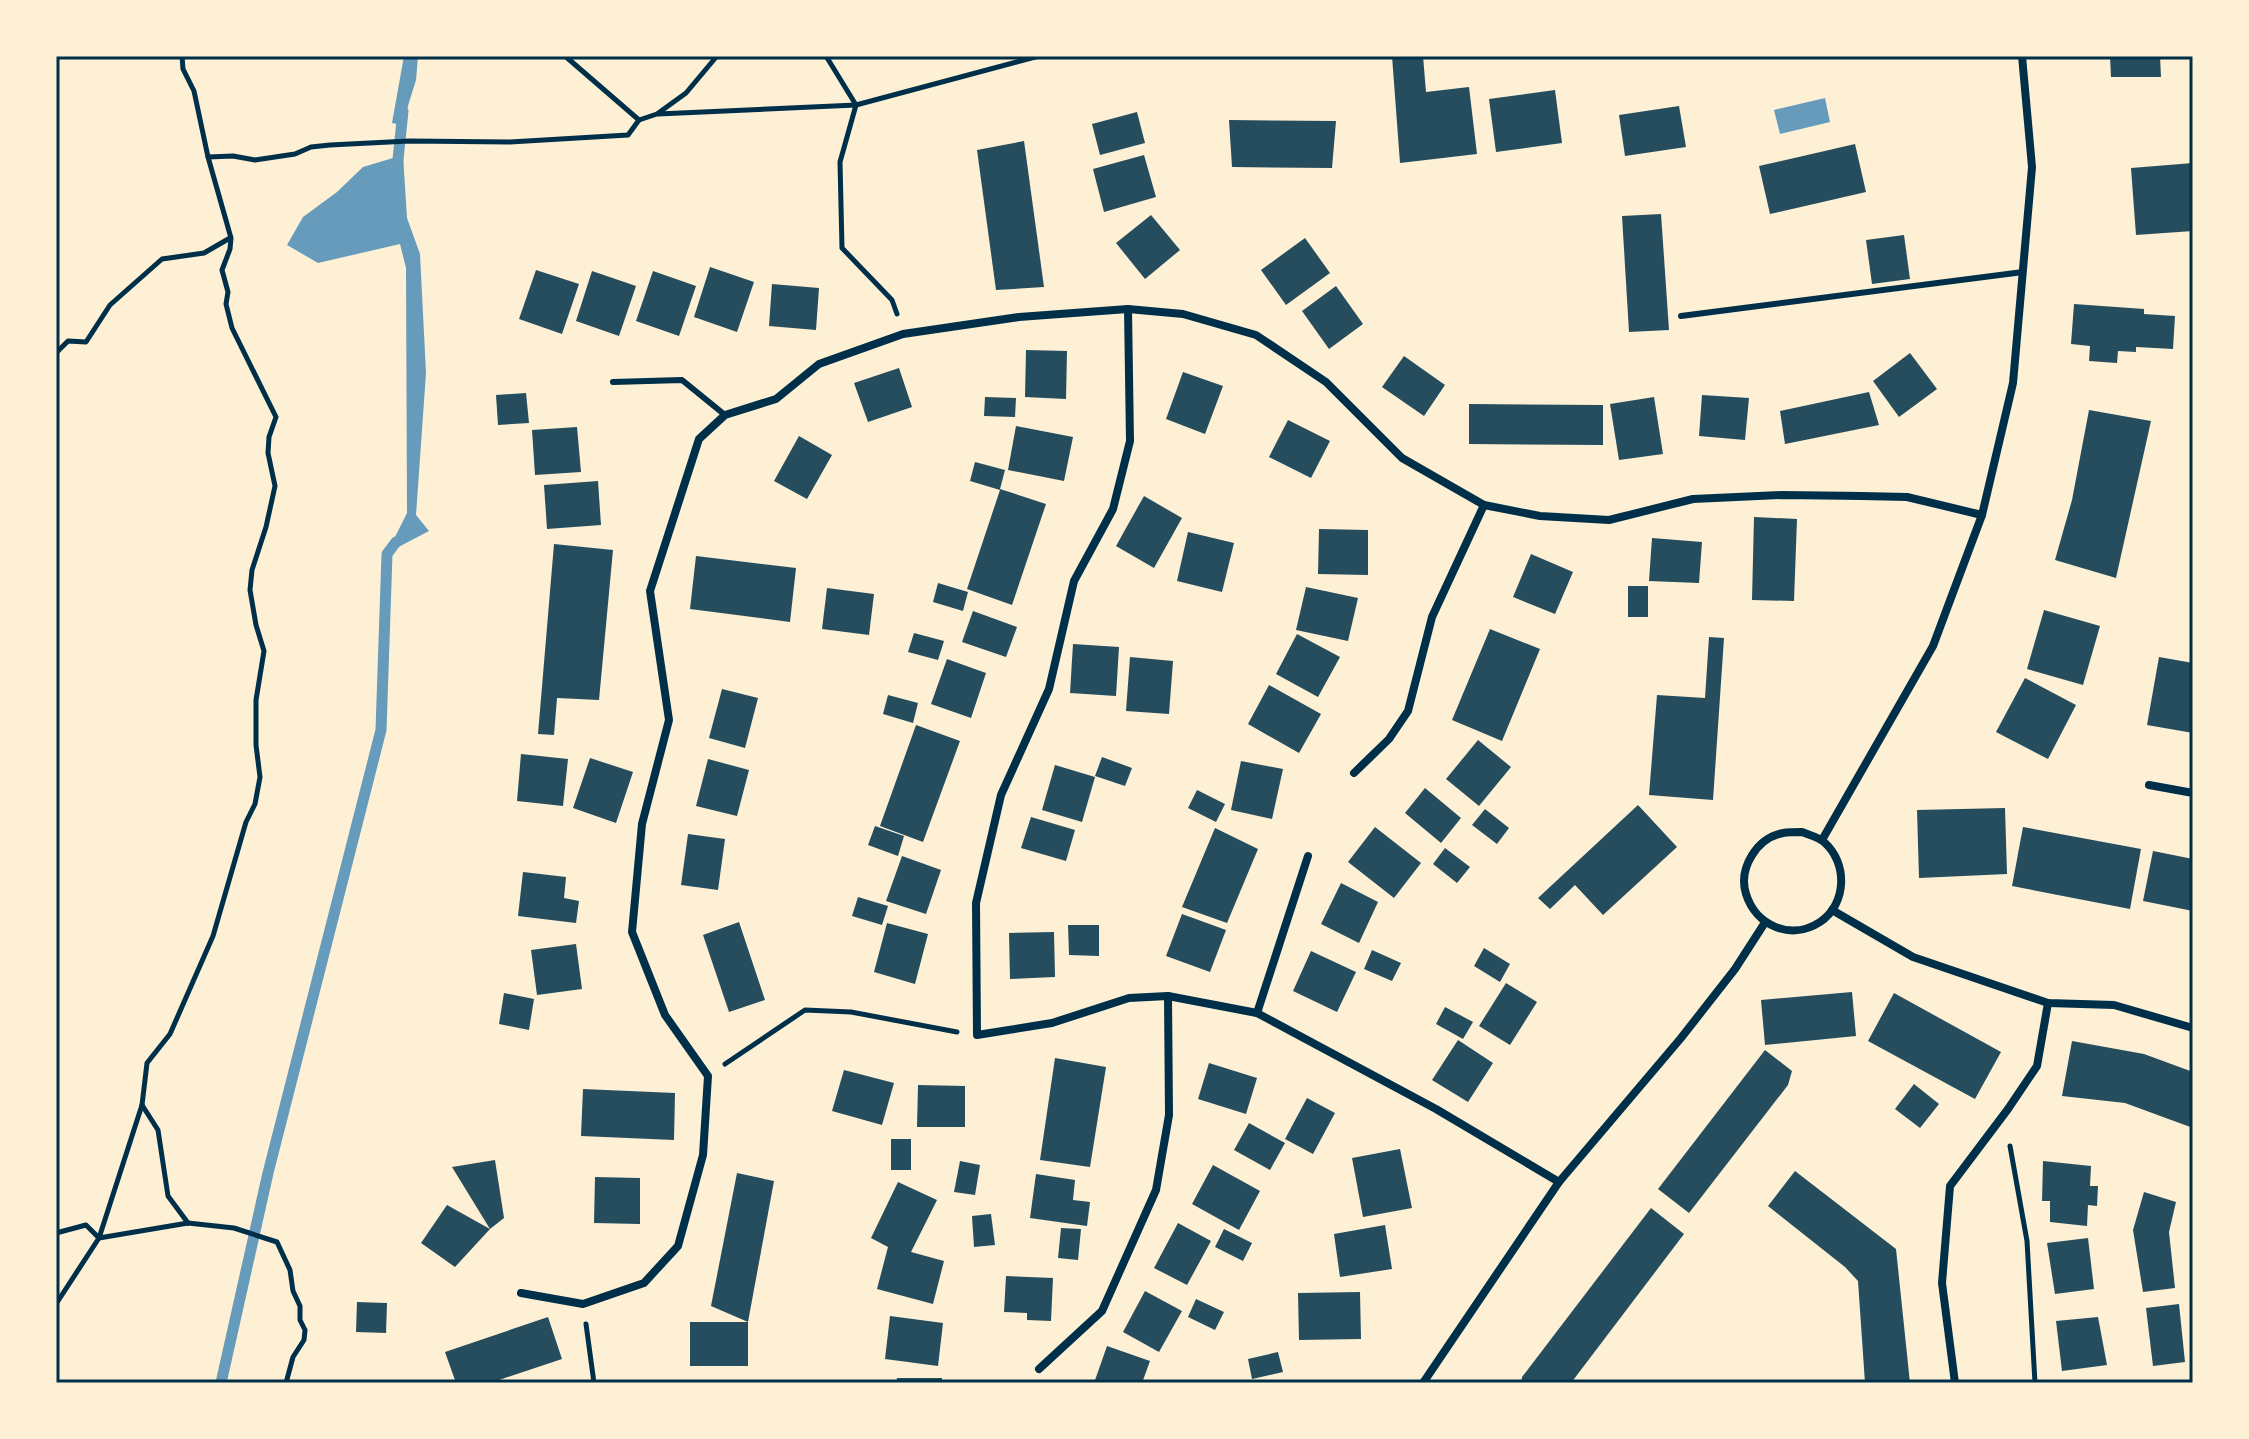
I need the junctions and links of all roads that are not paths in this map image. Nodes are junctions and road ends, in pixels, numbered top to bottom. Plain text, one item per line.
1 (2022, 56) edge
2 (2023, 272) junction
3 (1128, 309) junction
4 (1681, 316) dead end
5 (613, 382) dead end
6 (725, 415) junction
7 (1484, 505) junction
8 (1982, 515) junction
9 (1354, 773) dead end
10 (2149, 785) dead end
11 (2193, 793) edge
12 (1822, 840) junction
13 (1308, 856) dead end
14 (1832, 910) junction
15 (1764, 924) junction
16 (1168, 996) junction
17 (2048, 1003) junction
18 (1257, 1013) junction
19 (2193, 1028) edge
20 (1559, 1182) junction
21 (521, 1293) dead end
22 (1039, 1369) dead end
23 (1423, 1383) edge
24 (1955, 1383) edge

1 - 2 street
2 - 4 lane
2 - 8 street
3 - 6 street
3 - 7 street
3 - 16 street
5 - 6 lane
6 - 21 street
7 - 8 street
7 - 9 street
8 - 12 street
10 - 11 street
12 - 14 street
12 - 15 street
13 - 18 street
14 - 15 street
14 - 17 street
15 - 20 street
16 - 18 street
16 - 22 street
17 - 19 street
17 - 24 street
18 - 20 street
20 - 23 street

